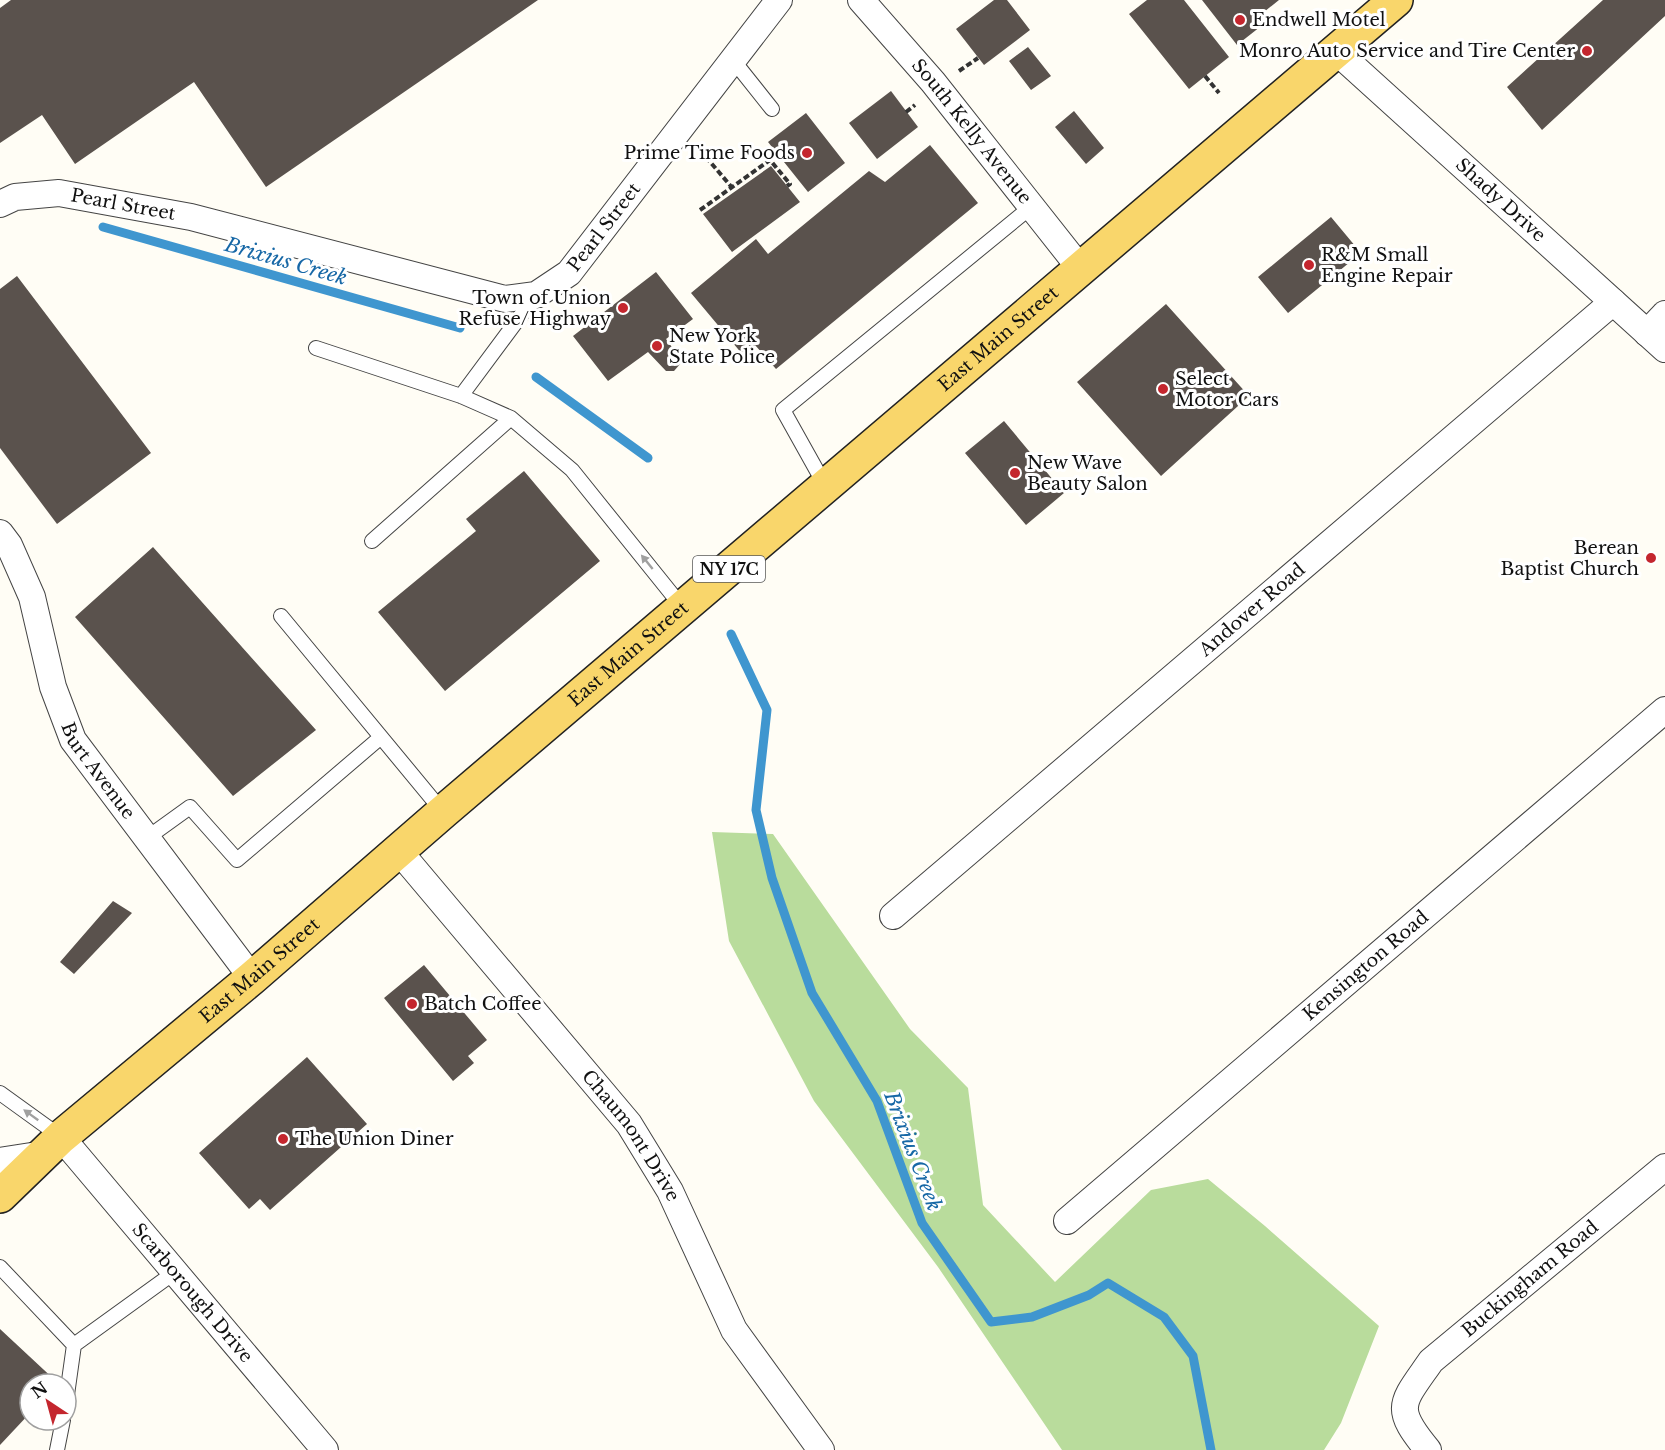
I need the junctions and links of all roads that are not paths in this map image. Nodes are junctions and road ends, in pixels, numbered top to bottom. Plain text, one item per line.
1 (779, 0) edge
2 (861, 0) edge
3 (1396, 0) edge
4 (1336, 51) junction
5 (733, 60) junction
6 (772, 109) dead end
7 (0, 204) edge
8 (1031, 207) junction
9 (1080, 268) junction
10 (536, 295) junction
11 (1613, 302) junction
12 (1665, 314) edge
13 (1656, 341) edge
14 (316, 348) dead end
15 (461, 396) junction
16 (511, 418) junction
17 (826, 487) junction
18 (0, 533) edge
19 (372, 541) dead end
20 (683, 608) junction
21 (281, 616) dead end
22 (1665, 710) edge
23 (381, 736) junction
24 (443, 812) junction
25 (147, 838) junction
26 (398, 850) junction
27 (893, 916) dead end
28 (252, 978) junction
29 (0, 1093) edge
30 (49, 1148) junction
31 (0, 1164) edge
32 (1665, 1167) edge
33 (0, 1196) edge
34 (1067, 1221) dead end
35 (1, 1271) edge
36 (174, 1272) junction
37 (74, 1345) junction
38 (70, 1372) edge
39 (61, 1432) edge
40 (57, 1450) edge
41 (325, 1450) edge
42 (821, 1450) edge
43 (1428, 1450) edge

1 - 5 street, Pearl Street
2 - 8 street, South Kelly Avenue
3 - 4 main road, East Main Street / NY 17C
4 - 9 main road, East Main Street / NY 17C
4 - 11 street, Shady Drive
5 - 6 lane
5 - 10 street, Pearl Street
7 - 10 street, Pearl Street
8 - 9 street, South Kelly Avenue
8 - 17 lane
9 - 17 main road, East Main Street / NY 17C
10 - 15 lane
11 - 13 street, Shady Drive
11 - 27 street, Andover Road
12 - 13 street
14 - 15 lane
15 - 16 lane
16 - 19 lane
20 -> 16 lane
17 - 20 main road, East Main Street / NY 17C
18 - 25 street, Burt Avenue
20 - 24 main road, East Main Street / NY 17C
21 - 23 lane
22 - 34 street, Kensington Road
23 - 24 lane
23 - 25 lane
24 - 26 main road, East Main Street / NY 17C
25 - 28 street, Burt Avenue
26 - 28 main road, East Main Street / NY 17C
26 - 42 street, Chaumont Drive
28 - 30 main road, East Main Street / NY 17C
30 -> 29 lane
30 - 31 street
30 - 33 main road, East Main Street / NY 17C
30 - 36 street, Scarborough Drive
32 - 43 street, Buckingham Road
35 - 37 lane
36 - 37 lane
36 - 41 street, Scarborough Drive
37 - 38 lane
39 - 40 lane

